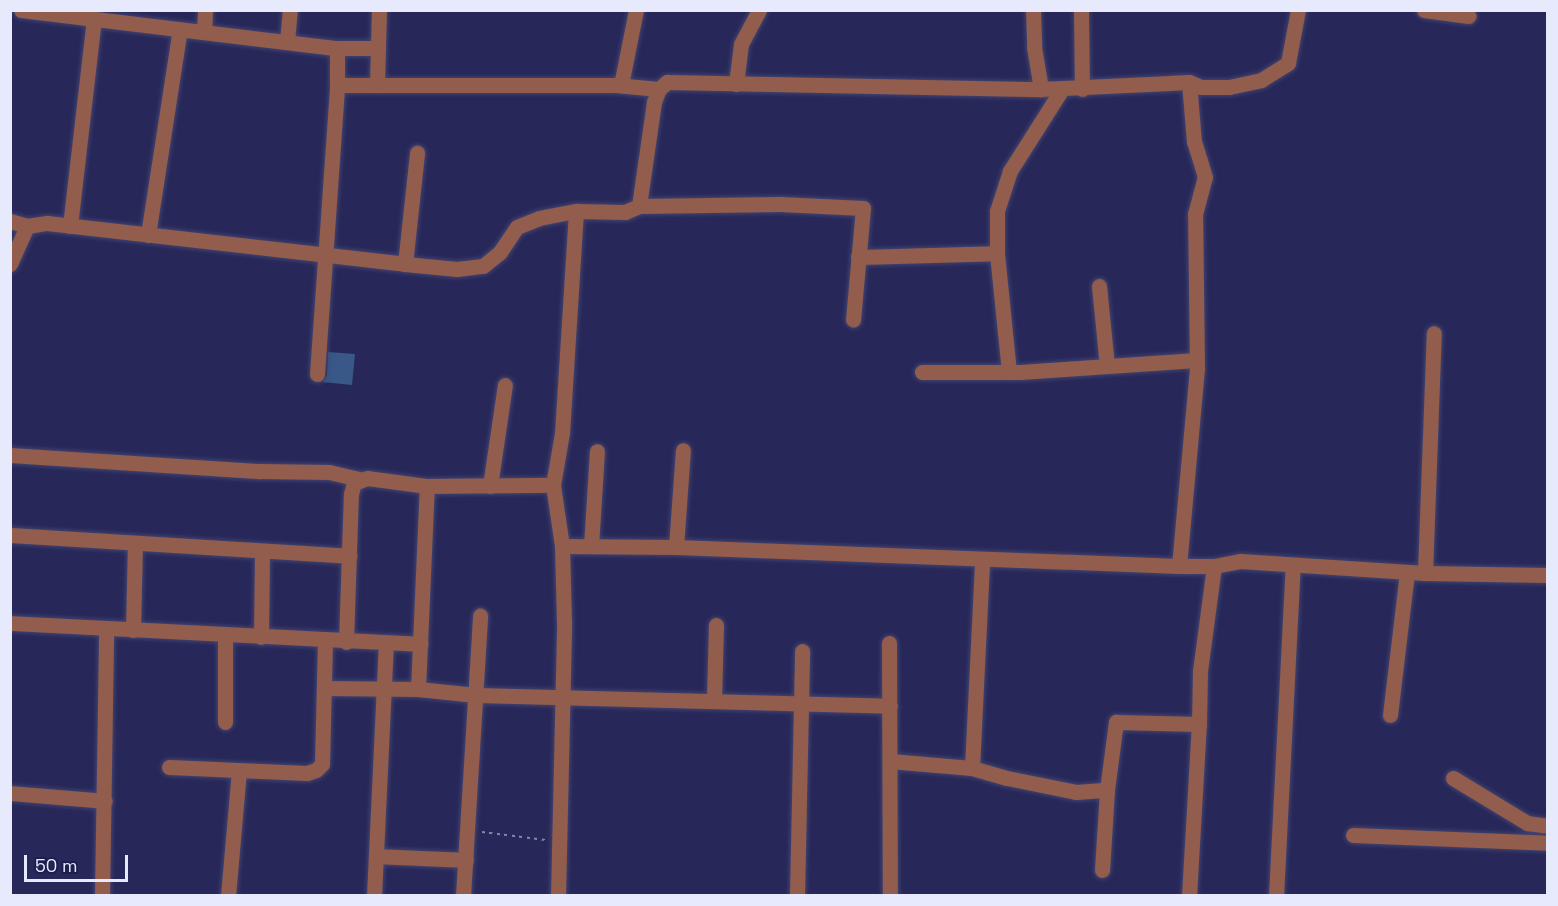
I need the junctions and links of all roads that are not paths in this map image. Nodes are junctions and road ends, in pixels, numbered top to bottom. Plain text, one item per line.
1 (15, 10) edge
2 (21, 10) edge
3 (205, 10) edge
4 (290, 10) edge
5 (379, 10) edge
6 (636, 10) edge
7 (759, 10) edge
8 (1033, 10) edge
9 (1081, 10) edge
10 (1298, 10) edge
11 (1424, 10) edge
12 (1469, 16) dead end
13 (10, 19) edge
14 (94, 19) junction
15 (180, 29) junction
16 (204, 32) junction
17 (287, 42) junction
18 (337, 48) junction
19 (378, 48) junction
20 (1188, 82) junction
21 (736, 84) junction
22 (337, 85) junction
23 (377, 85) junction
24 (621, 85) junction
25 (658, 89) junction
26 (1041, 89) junction
27 (1062, 89) junction
28 (1082, 89) junction
29 (417, 153) dead end
30 (639, 206) junction
31 (576, 211) junction
32 (10, 221) edge
33 (27, 226) junction
34 (70, 226) junction
35 (148, 235) junction
36 (997, 253) junction
37 (326, 256) junction
38 (858, 257) junction
39 (10, 264) edge
40 (405, 264) junction
41 (1100, 286) dead end
42 (853, 321) dead end
43 (1434, 333) dead end
44 (1197, 360) junction
45 (1107, 366) junction
46 (922, 372) dead end
47 (1009, 372) junction
48 (317, 374) dead end
49 (505, 385) dead end
50 (683, 450) dead end
51 (597, 452) dead end
52 (10, 455) edge
53 (360, 478) junction
54 (553, 485) junction
55 (427, 486) junction
56 (490, 486) junction
57 (10, 535) edge
58 (135, 544) junction
59 (562, 546) junction
60 (591, 546) junction
61 (676, 547) junction
62 (262, 552) junction
63 (349, 556) junction
64 (982, 560) junction
65 (1179, 566) junction
66 (1214, 566) junction
67 (1293, 566) junction
68 (1407, 572) junction
69 (1425, 573) junction
70 (1548, 575) edge
71 (480, 616) dead end
72 (10, 623) edge
73 (716, 625) dead end
74 (106, 629) junction
75 (132, 630) junction
76 (225, 635) junction
77 (261, 637) junction
78 (325, 641) junction
79 (346, 642) junction
80 (386, 644) junction
81 (420, 644) junction
82 (890, 644) dead end
83 (802, 651) dead end
84 (325, 688) junction
85 (384, 689) junction
86 (418, 689) junction
87 (477, 695) junction
88 (562, 697) junction
89 (714, 700) junction
90 (801, 702) junction
91 (890, 706) junction
92 (1390, 715) dead end
93 (225, 722) dead end
94 (1199, 724) junction
95 (890, 761) junction
96 (169, 767) dead end
97 (972, 768) junction
98 (239, 770) junction
99 (1453, 778) dead end
100 (1107, 790) junction
101 (10, 793) edge
102 (105, 801) junction
103 (1548, 826) edge
104 (1353, 836) dead end
105 (1548, 843) edge
106 (376, 856) junction
107 (465, 860) junction
108 (1102, 870) dead end
109 (102, 896) edge
110 (228, 896) edge
111 (374, 896) edge
112 (463, 896) edge
113 (558, 896) edge
114 (798, 896) edge
115 (890, 896) edge
116 (1189, 896) edge
117 (1276, 896) edge

1 - 13 street
2 - 14 street
3 - 16 street
4 - 17 street
5 - 19 street
6 - 24 street
7 - 21 street
8 - 26 street
9 - 28 street
10 - 20 street
11 - 12 street
14 - 15 street
14 - 34 street
15 - 16 street
15 - 35 street
16 - 17 street
17 - 18 street
18 - 19 street
18 - 22 street
19 - 23 street
20 - 28 street
20 - 44 street
21 - 25 street
21 - 26 street
22 - 23 street
22 - 37 street
23 - 24 street
24 - 25 street
25 - 30 street
26 - 27 street
27 - 28 street
27 - 36 street
29 - 40 street
30 - 31 street
30 - 38 street
31 - 40 street
31 - 54 street
32 - 33 street
33 - 34 street
33 - 39 street
34 - 35 street
35 - 37 street
36 - 38 street
36 - 47 street
37 - 40 street
37 - 48 street
38 - 42 street
41 - 45 street
43 - 69 street
44 - 45 street
44 - 65 street
45 - 47 street
46 - 47 street
49 - 56 street
50 - 61 street
51 - 60 street
52 - 53 street
53 - 55 street
53 - 63 street
54 - 56 street
54 - 59 street
55 - 56 street
55 - 81 street
57 - 58 street
58 - 62 street
58 - 75 street
59 - 60 street
59 - 88 street
60 - 61 street
61 - 64 street
62 - 63 street
62 - 77 street
63 - 79 street
64 - 65 street
64 - 97 street
65 - 66 street
66 - 67 street
66 - 94 street
67 - 68 street
67 - 117 street
68 - 69 street
68 - 92 street
69 - 70 street
71 - 87 street
72 - 74 street
73 - 89 street
74 - 75 street
74 - 102 street
75 - 76 street
76 - 77 street
76 - 93 street
77 - 78 street
78 - 79 street
78 - 84 street
79 - 80 street
80 - 81 street
80 - 85 street
81 - 86 street
82 - 91 street
83 - 90 street
84 - 85 street
84 - 98 street
85 - 86 street
85 - 106 street
86 - 87 street
87 - 88 street
87 - 107 street
88 - 89 street
88 - 113 street
89 - 90 street
90 - 91 street
90 - 114 street
91 - 95 street
94 - 100 street
94 - 116 street
95 - 97 street
95 - 115 street
96 - 98 street
97 - 100 street
98 - 110 street
99 - 103 street
100 - 108 street
101 - 102 street
102 - 109 street
104 - 105 street
106 - 107 street
106 - 111 street
107 - 112 street

